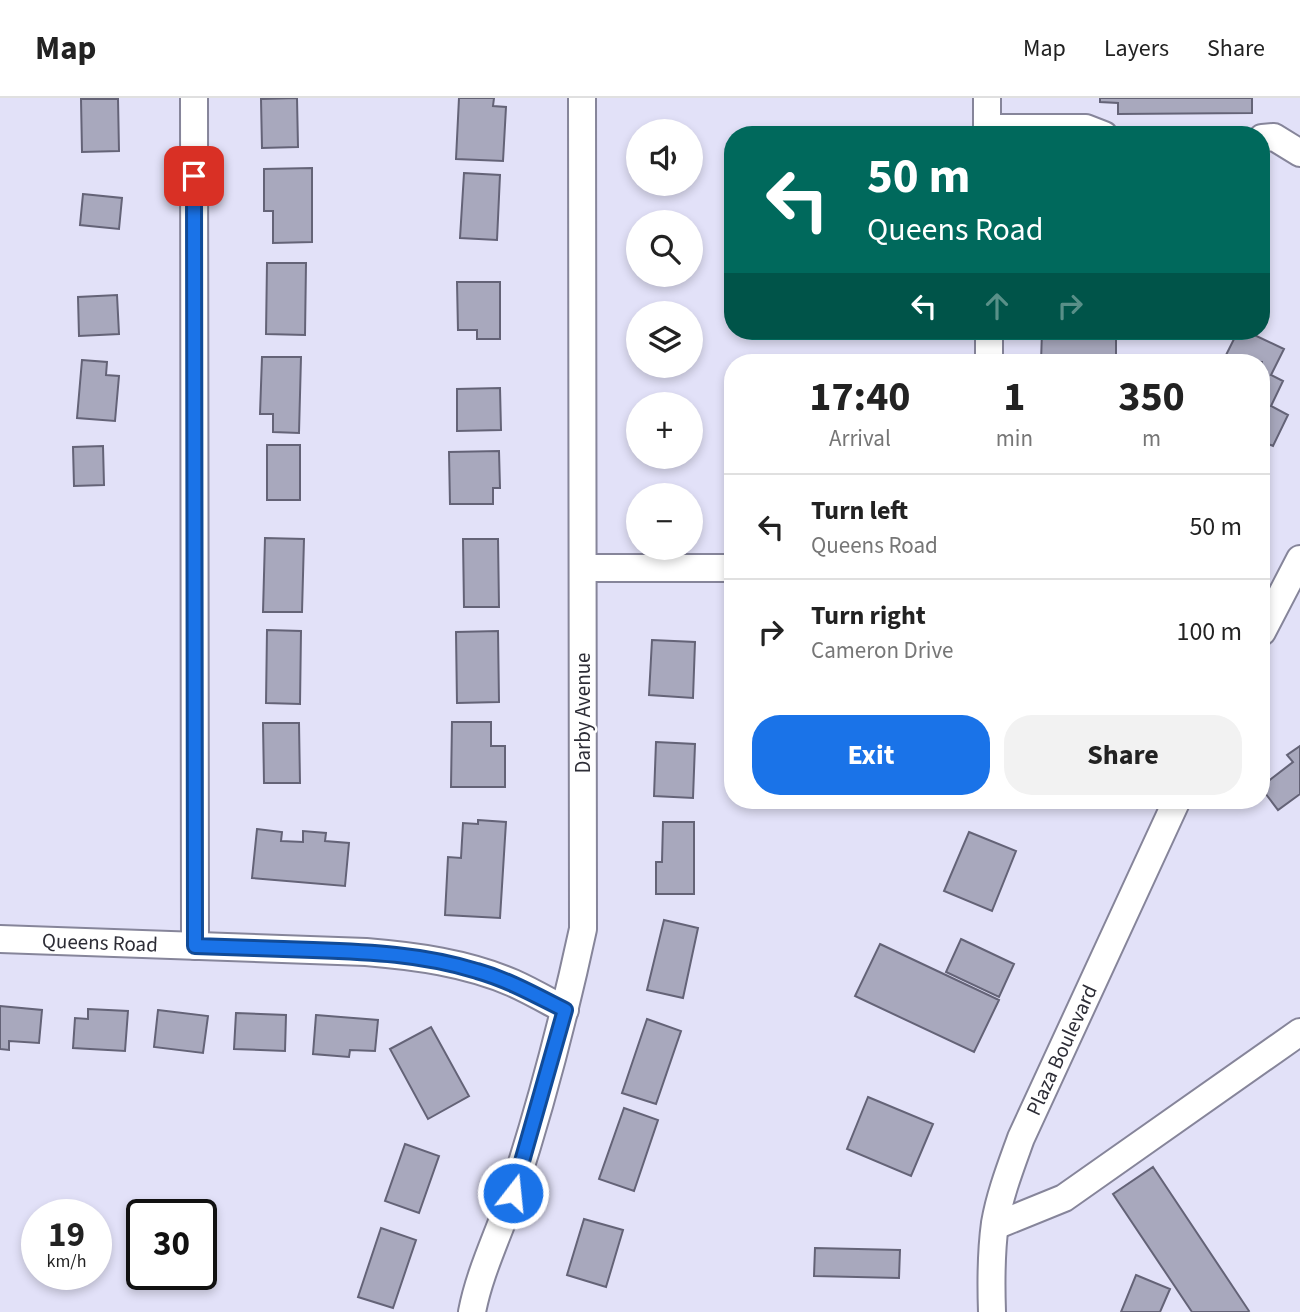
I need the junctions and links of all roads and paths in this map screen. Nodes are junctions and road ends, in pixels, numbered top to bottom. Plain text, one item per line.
1 (194, 98) edge
2 (582, 98) edge
3 (987, 98) edge
4 (987, 126) edge
5 (1270, 137) edge
6 (1300, 153) edge
7 (1300, 559) edge
8 (583, 568) junction
9 (724, 568) edge
10 (1270, 612) edge
11 (1173, 809) edge
12 (0, 939) edge
13 (195, 946) junction
14 (565, 1010) junction
15 (1300, 1032) edge
16 (995, 1226) junction
17 (472, 1312) edge
18 (992, 1312) edge

1 - 13 street
2 - 8 street, Darby Avenue
3 - 4 street
5 - 6 street
7 - 10 street
8 - 9 street
8 - 14 street, Darby Avenue
11 - 16 street, Plaza Boulevard
12 - 13 street, Queens Road
13 - 14 street, Queens Road
14 - 17 street, Darby Avenue
15 - 16 street
16 - 18 street, Plaza Boulevard

